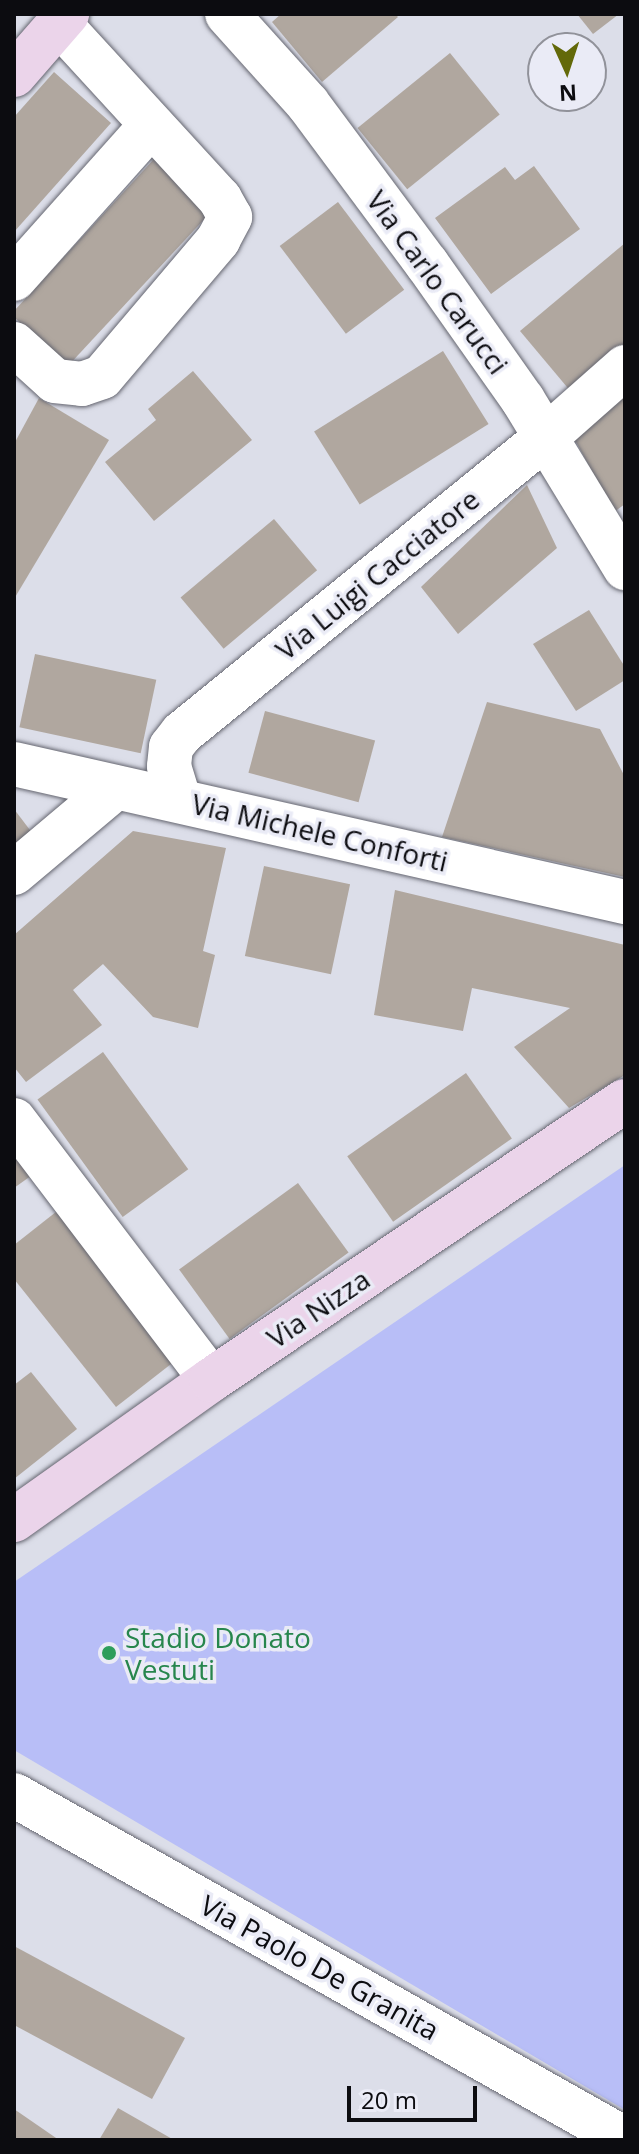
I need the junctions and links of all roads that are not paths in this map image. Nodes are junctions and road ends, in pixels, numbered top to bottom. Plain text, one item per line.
1 (227, 14) edge
2 (63, 19) edge
3 (14, 75) edge
4 (151, 125) junction
5 (14, 279) edge
6 (14, 344) edge
7 (625, 367) edge
8 (546, 437) junction
9 (625, 568) edge
10 (14, 764) edge
11 (116, 787) junction
12 (179, 799) junction
13 (14, 873) edge
14 (625, 902) edge
15 (625, 1101) edge
16 (14, 1120) edge
17 (211, 1380) junction
18 (14, 1520) edge
19 (14, 1795) edge
20 (625, 2139) edge

1 - 8 street, Via Carlo Carucci
2 - 3 main road
2 - 4 street
4 - 5 street
4 - 6 street
7 - 8 street, Via Luigi Cacciatore
8 - 9 street, Via Carlo Carucci
8 - 12 street, Via Luigi Cacciatore
10 - 11 street, Via Michele Conforti
11 - 12 street, Via Michele Conforti
11 - 13 street
12 - 14 street, Via Michele Conforti
15 - 17 main road, Via Nizza
16 - 17 street
17 - 18 main road, Via Nizza
19 - 20 street, Via Paolo De Granita

